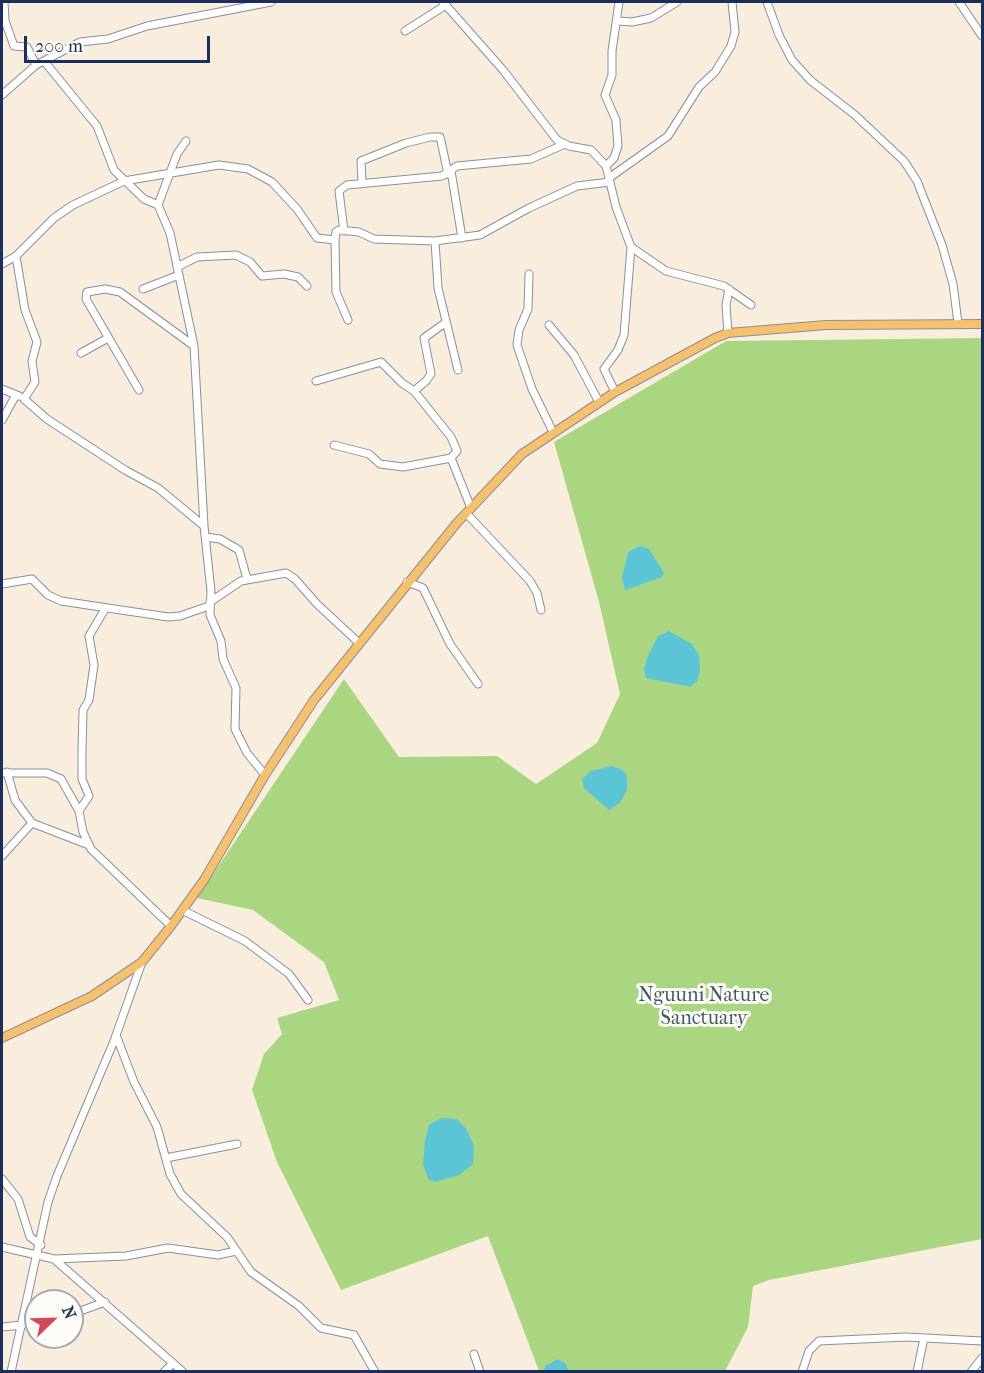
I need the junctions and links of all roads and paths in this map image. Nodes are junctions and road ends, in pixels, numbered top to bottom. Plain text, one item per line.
1 (4, 2) edge
2 (272, 2) edge
3 (619, 2) edge
4 (677, 2) edge
5 (732, 2) edge
6 (767, 2) edge
7 (958, 2) edge
8 (444, 3) edge
9 (618, 21) junction
10 (405, 31) dead end
11 (982, 36) edge
12 (44, 61) junction
13 (36, 65) junction
14 (2, 95) edge
15 (186, 141) dead end
16 (565, 144) junction
17 (606, 166) junction
18 (449, 172) junction
19 (169, 175) junction
20 (610, 180) junction
21 (124, 181) junction
22 (363, 182) junction
23 (158, 205) junction
24 (344, 231) junction
25 (462, 238) junction
26 (335, 240) junction
27 (435, 241) junction
28 (631, 247) junction
29 (16, 256) junction
30 (2, 264) edge
31 (177, 267) junction
32 (529, 274) dead end
33 (179, 275) junction
34 (307, 286) dead end
35 (143, 289) dead end
36 (729, 289) junction
37 (751, 305) dead end
38 (348, 320) dead end
39 (445, 323) junction
40 (958, 323) junction
41 (982, 324) edge
42 (549, 325) dead end
43 (729, 333) junction
44 (108, 338) junction
45 (194, 346) junction
46 (81, 353) dead end
47 (458, 370) dead end
48 (316, 381) dead end
49 (2, 389) edge
50 (139, 390) dead end
51 (414, 391) junction
52 (615, 392) junction
53 (16, 395) junction
54 (24, 399) junction
55 (599, 402) junction
56 (2, 420) edge
57 (553, 432) junction
58 (334, 445) dead end
59 (451, 458) junction
60 (469, 511) junction
61 (204, 526) junction
62 (206, 537) junction
63 (247, 579) junction
64 (407, 582) junction
65 (2, 584) edge
66 (210, 604) junction
67 (105, 609) junction
68 (541, 610) dead end
69 (358, 642) junction
70 (478, 684) dead end
71 (4, 772) edge
72 (265, 775) junction
73 (79, 811) junction
74 (32, 823) junction
75 (89, 845) junction
76 (2, 856) edge
77 (182, 910) junction
78 (171, 926) junction
79 (142, 962) junction
80 (308, 1000) dead end
81 (116, 1035) junction
82 (2, 1038) edge
83 (237, 1144) dead end
84 (166, 1158) junction
85 (2, 1179) edge
86 (2, 1247) edge
87 (40, 1249) junction
88 (236, 1251) junction
89 (54, 1259) junction
90 (105, 1302) junction
91 (84, 1310) edge
92 (22, 1324) junction
93 (2, 1327) edge
94 (924, 1338) junction
95 (982, 1341) edge
96 (474, 1353) dead end
97 (982, 1358) edge
98 (173, 1363) junction
99 (11, 1371) edge
100 (164, 1371) edge
101 (183, 1371) edge
102 (375, 1371) edge
103 (480, 1371) edge
104 (802, 1371) edge
105 (917, 1371) edge
106 (971, 1371) edge

1 - 13 street
2 - 12 street
3 - 9 street
4 - 9 street
5 - 20 street
6 - 40 street
7 - 11 street
8 - 10 street
8 - 16 street
9 - 17 street
12 - 13 street
12 - 21 street
13 - 14 street
15 - 19 street
16 - 17 street
16 - 18 street
17 - 20 street
18 - 22 street
18 - 22 street
18 - 25 street
19 - 21 street
19 - 23 street
19 - 26 street
20 - 25 street
20 - 28 street
21 - 23 street
21 - 29 street
22 - 24 street
23 - 31 street
24 - 26 street
24 - 27 street
25 - 27 street
26 - 38 street
27 - 39 street
28 - 36 street
28 - 52 street
29 - 30 street
29 - 54 street
31 - 33 street
31 - 34 street
32 - 57 street
33 - 35 street
33 - 45 street
36 - 37 street
36 - 43 street
39 - 47 street
39 - 51 street
40 - 41 main road
40 - 43 main road
42 - 55 street
43 - 52 main road
44 - 45 street
44 - 46 street
44 - 50 street
45 - 61 street
48 - 51 street
49 - 53 street
51 - 59 street
52 - 55 main road
53 - 54 street
53 - 56 street
54 - 61 street
55 - 57 main road
57 - 60 main road
58 - 59 street
59 - 60 street
60 - 64 main road
60 - 68 street
61 - 62 street
62 - 63 street
62 - 66 street
63 - 66 street
63 - 69 street
64 - 69 main road
64 - 70 street
65 - 67 street
66 - 67 street
66 - 72 street
67 - 73 street
69 - 72 main road
71 - 73 street
71 - 74 street
72 - 77 main road
73 - 75 street
74 - 75 street
74 - 76 street
75 - 78 street
77 - 78 main road
77 - 80 street
78 - 79 main road
79 - 81 street
79 - 82 main road
81 - 84 street
81 - 87 street
83 - 84 street
84 - 88 street
85 - 87 street
86 - 87 street
87 - 89 street
87 - 92 street
88 - 89 street
88 - 102 street
89 - 90 street
90 - 91 street
90 - 98 street
92 - 93 street
92 - 99 street
94 - 95 street
94 - 104 street
94 - 105 street
96 - 103 street
97 - 106 street
98 - 100 street
98 - 101 street

